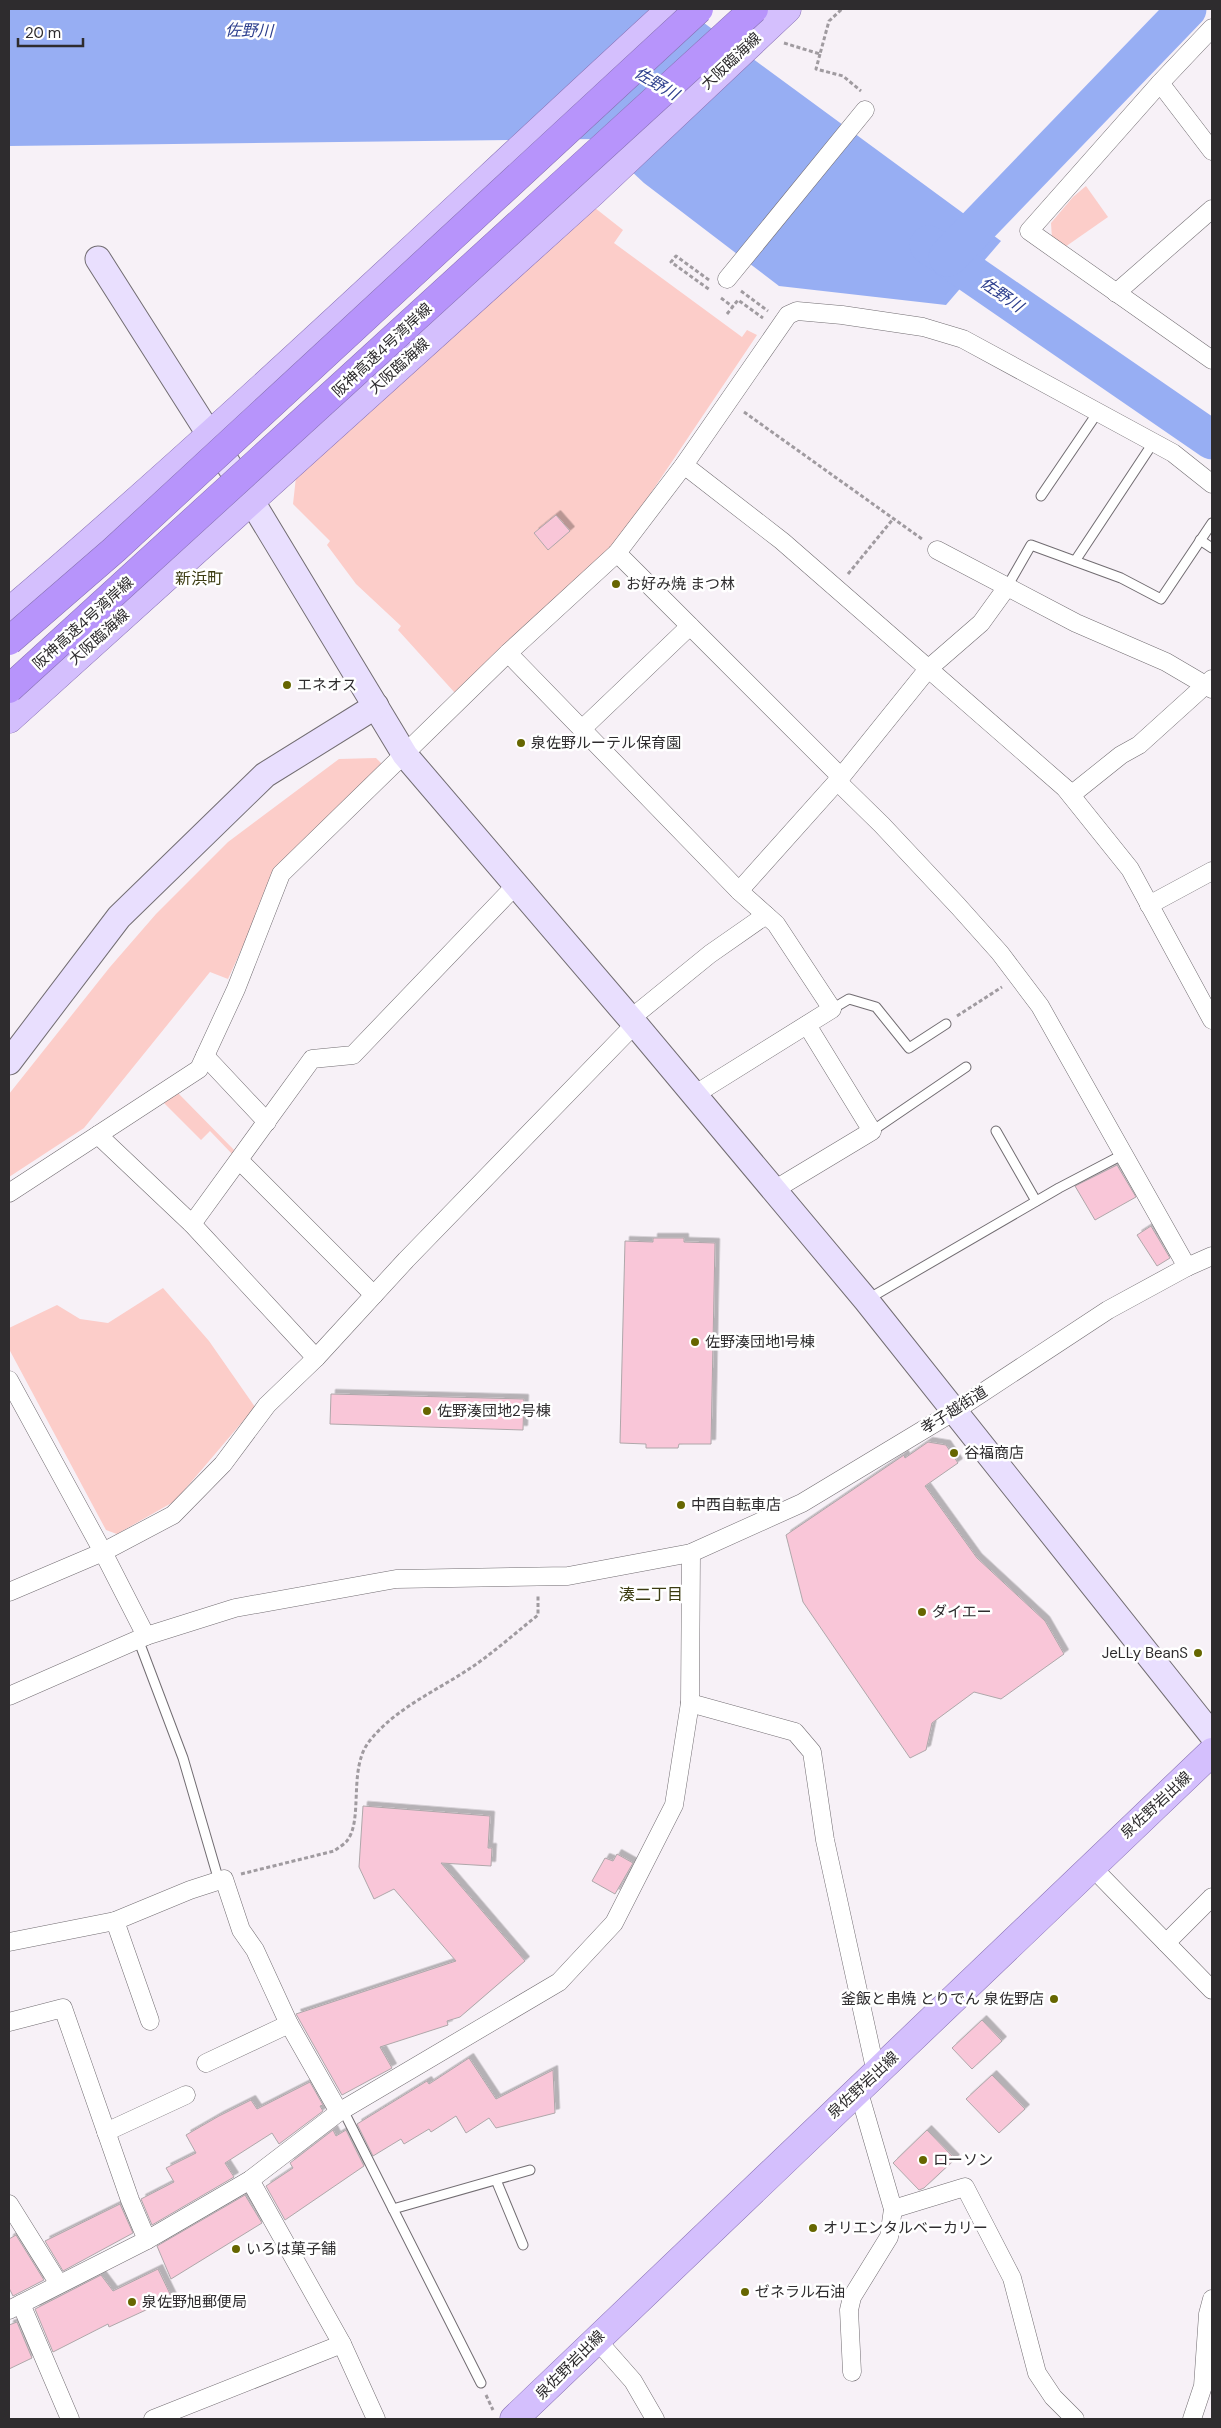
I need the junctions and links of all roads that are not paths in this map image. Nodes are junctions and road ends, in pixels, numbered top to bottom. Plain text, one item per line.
1 (671, 9) edge
2 (699, 9) edge
3 (754, 9) edge
4 (787, 9) edge
5 (1212, 28) edge
6 (1160, 83) junction
7 (865, 110) road end
8 (1212, 151) edge
9 (1212, 209) edge
10 (98, 259) dead end
11 (727, 279) road end
12 (1116, 293) junction
13 (1212, 360) edge
14 (1098, 412) junction
15 (211, 434) junction
16 (1153, 443) junction
17 (684, 465) junction
18 (1212, 484) edge
19 (1041, 496) dead end
20 (252, 500) junction
21 (1212, 523) edge
22 (1200, 540) junction
23 (1212, 548) edge
24 (938, 550) road end
25 (617, 553) junction
26 (1075, 562) junction
27 (1007, 587) junction
28 (9, 612) edge
29 (690, 626) junction
30 (9, 641) edge
31 (508, 652) junction
32 (928, 669) junction
33 (1210, 684) edge
34 (9, 689) edge
35 (376, 706) junction
36 (9, 719) edge
37 (582, 729) junction
38 (405, 755) junction
39 (839, 779) junction
40 (1071, 795) junction
41 (1212, 871) edge
42 (516, 885) junction
43 (739, 891) junction
44 (1150, 905) junction
45 (766, 915) junction
46 (832, 1009) junction
47 (1212, 1020) edge
48 (633, 1022) junction
49 (946, 1024) road end
50 (807, 1025) junction
51 (205, 1056) junction
52 (9, 1062) edge
53 (966, 1067) dead end
54 (694, 1095) junction
55 (267, 1122) junction
56 (872, 1131) junction
57 (996, 1131) dead end
58 (98, 1135) junction
59 (1124, 1154) junction
60 (239, 1160) junction
61 (774, 1190) junction
62 (9, 1193) edge
63 (1036, 1201) junction
64 (192, 1224) junction
65 (1212, 1256) edge
66 (1187, 1267) junction
67 (374, 1295) junction
68 (866, 1300) junction
69 (316, 1358) junction
70 (9, 1380) edge
71 (953, 1412) junction
72 (103, 1552) junction
73 (691, 1553) junction
74 (9, 1592) edge
75 (142, 1637) junction
76 (9, 1696) edge
77 (690, 1703) junction
78 (1212, 1735) edge
79 (1212, 1752) edge
80 (1091, 1866) junction
81 (222, 1880) junction
82 (1212, 1897) edge
83 (116, 1921) junction
84 (9, 1942) edge
85 (1166, 1943) junction
86 (1212, 1990) edge
87 (150, 2021) dead end
88 (9, 2022) edge
89 (289, 2024) junction
90 (206, 2063) dead end
91 (867, 2081) junction
92 (186, 2095) dead end
93 (341, 2111) junction
94 (106, 2132) junction
95 (530, 2170) dead end
96 (250, 2180) junction
97 (496, 2180) junction
98 (9, 2204) edge
99 (393, 2209) junction
100 (893, 2209) junction
101 (147, 2240) junction
102 (523, 2246) dead end
103 (59, 2284) junction
104 (1212, 2299) edge
105 (15, 2307) edge
106 (596, 2339) junction
107 (342, 2344) junction
108 (852, 2372) dead end
109 (481, 2383) road end
110 (1207, 2389) edge
111 (504, 2416) edge
112 (70, 2419) edge
113 (153, 2419) edge
114 (376, 2419) edge
115 (655, 2419) edge
116 (1075, 2419) edge
117 (1192, 2419) edge

1 - 15 main road
2 - 30 highway, bridge
3 - 34 highway, 阪神高速4号湾岸線, bridge
4 - 20 main road, 大阪臨海線
5 - 6 street
6 - 8 street
6 - 12 street
7 - 11 street
9 - 12 street
10 - 15 street
12 - 13 street
14 - 16 street
14 - 17 street
14 - 19 lane
15 - 20 street
15 - 28 main road
16 - 18 street
16 - 26 lane
17 - 25 street
17 - 32 street
20 - 35 street
20 - 36 main road, 大阪臨海線
21 - 22 lane
22 - 23 lane
22 - 26 lane
24 - 27 street
25 - 29 street
25 - 31 street
26 - 27 lane
27 - 32 street
27 - 33 street
29 - 37 street
29 - 39 street
31 - 37 street
31 - 38 street
32 - 39 street
32 - 40 street
33 - 40 street
35 - 38 street
35 - 52 street
37 - 43 street
38 - 42 street
38 - 51 street
39 - 43 street
39 - 59 street
40 - 44 street
41 - 44 street
42 - 48 street
42 - 55 street
43 - 45 street
44 - 47 street
45 - 46 street
45 - 48 street
46 - 49 lane
46 - 50 street
48 - 54 street
48 - 67 street
50 - 54 street
50 - 56 street
51 - 55 street
51 - 58 street
53 - 56 lane
54 - 61 street
55 - 60 street
56 - 61 street
57 - 63 lane
58 - 62 street
58 - 64 street
59 - 63 lane
59 - 66 street
60 - 64 street
60 - 67 street
61 - 68 street
63 - 68 lane
64 - 69 street
65 - 66 street, 孝子越街道
66 - 71 street, 孝子越街道
67 - 69 street
68 - 71 street
69 - 72 street
70 - 72 street
71 - 73 street, 孝子越街道
71 - 78 street
72 - 74 street
72 - 75 street
73 - 75 street, 孝子越街道
73 - 77 street
75 - 76 street, 孝子越街道
75 - 81 lane
77 - 91 street
77 - 93 street
79 - 80 main road, 泉佐野岩出線
80 - 85 street
80 - 91 main road, 泉佐野岩出線
81 - 83 street
81 - 89 street
82 - 85 street
83 - 84 street
83 - 87 street
85 - 86 street
88 - 94 street
89 - 90 street
89 - 93 street
91 - 100 street
91 - 106 main road, 泉佐野岩出線
92 - 94 street
93 - 96 street
93 - 99 lane
94 - 101 street
95 - 97 lane
96 - 101 street
96 - 107 street
97 - 99 lane
97 - 102 lane
98 - 103 street
99 - 109 lane
100 - 108 street
100 - 116 street
101 - 103 street
103 - 105 street
104 - 110 street
105 - 112 street
106 - 111 main road, 泉佐野岩出線
106 - 115 street
107 - 113 street
107 - 114 street
110 - 117 street

